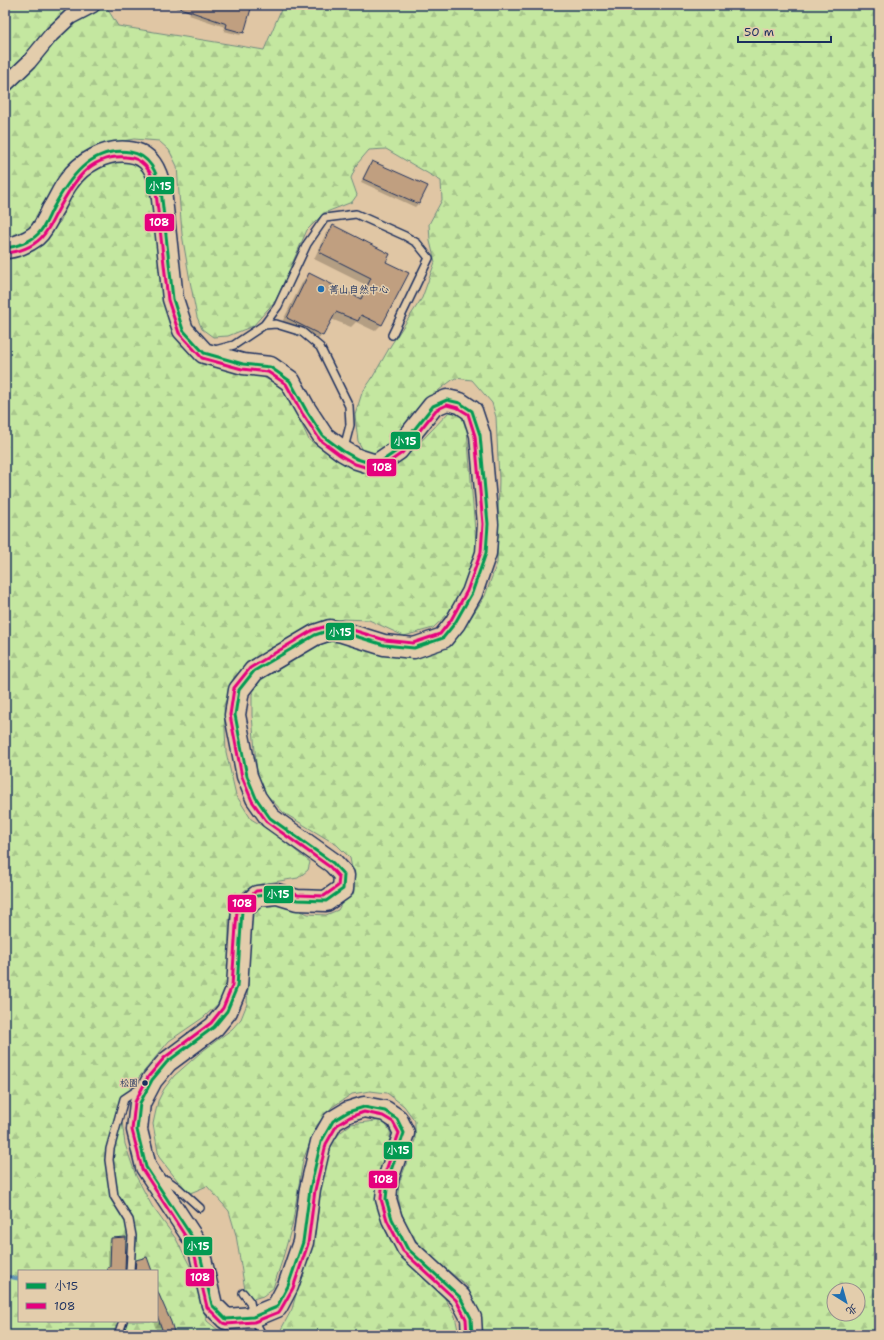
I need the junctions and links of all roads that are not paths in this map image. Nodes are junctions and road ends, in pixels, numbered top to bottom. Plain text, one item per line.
1 (93, 5) edge
2 (5, 85) edge
3 (5, 248) edge
4 (264, 325) junction
5 (392, 335) dead end
6 (204, 353) junction
7 (343, 451) junction
8 (152, 1080) junction
9 (156, 1182) junction
10 (200, 1208) dead end
11 (130, 1270) edge
12 (243, 1293) dead end
13 (253, 1317) junction
14 (123, 1322) edge
15 (118, 1335) edge
16 (262, 1335) edge
17 (472, 1335) edge

1 - 2 street
3 - 6 street
4 - 5 lane
4 - 6 lane
4 - 7 lane
6 - 7 street
7 - 8 street
8 - 9 street
8 - 11 lane
9 - 10 lane
9 - 13 street
12 - 13 lane
13 - 16 lane
13 - 17 street
14 - 15 lane

